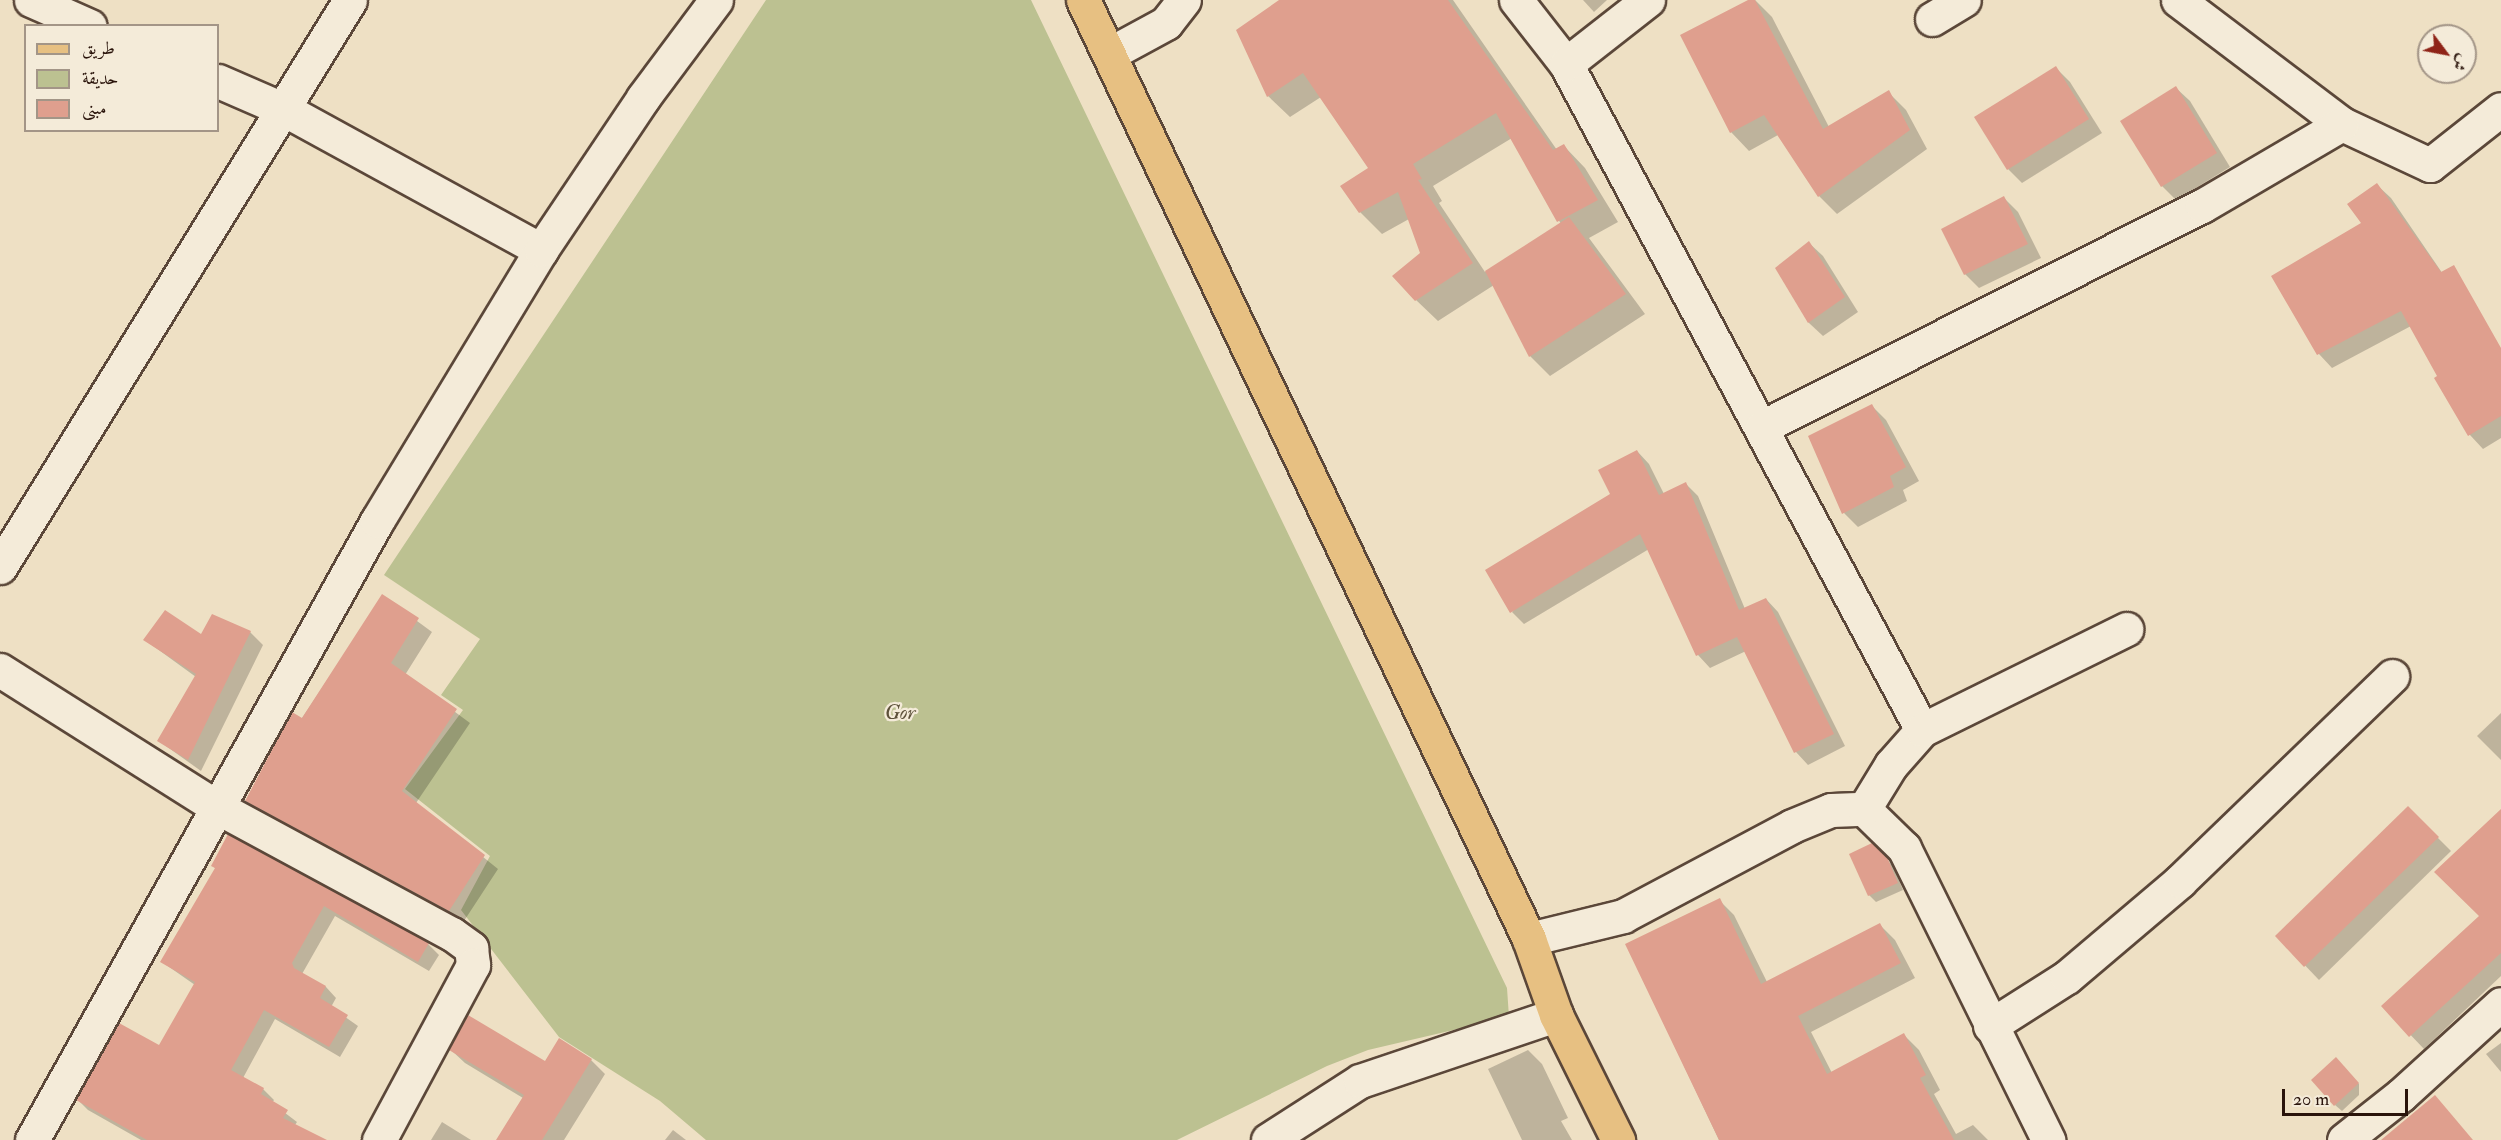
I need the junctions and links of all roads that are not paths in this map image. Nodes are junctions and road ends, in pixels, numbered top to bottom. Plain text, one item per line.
1 (31, 0) edge
2 (350, 0) edge
3 (716, 0) edge
4 (1083, 0) edge
5 (1184, 0) edge
6 (1516, 0) edge
7 (1648, 0) edge
8 (1964, 0) edge
9 (2178, 0) edge
10 (1932, 19) dead end
11 (85, 24) edge
12 (1109, 54) junction
13 (1566, 64) junction
14 (219, 81) edge
15 (2501, 109) edge
16 (285, 110) junction
17 (2342, 123) junction
18 (541, 250) junction
19 (1762, 427) junction
20 (0, 567) edge
21 (2126, 630) dead end
22 (0, 670) edge
23 (2392, 675) dead end
24 (1922, 730) junction
25 (215, 806) junction
26 (1864, 809) junction
27 (1529, 939) junction
28 (2501, 1004) edge
29 (1556, 1015) junction
30 (1990, 1026) junction
31 (32, 1140) edge
32 (379, 1140) edge
33 (1268, 1140) edge
34 (1618, 1140) edge
35 (2048, 1140) edge
36 (2344, 1140) edge

1 - 11 street
2 - 16 street
3 - 18 street
4 - 12 main road
5 - 12 street
6 - 13 street
7 - 13 street
8 - 10 street
9 - 17 street
12 - 27 main road
13 - 19 street
14 - 16 street
15 - 17 street
16 - 18 street
16 - 20 street
17 - 19 street
18 - 25 street
19 - 24 street
21 - 24 street
22 - 25 street
23 - 30 street
24 - 26 street
25 - 31 street
25 - 32 street
26 - 27 street
26 - 30 street
27 - 29 main road
28 - 36 street
29 - 33 street
29 - 34 main road
30 - 35 street

